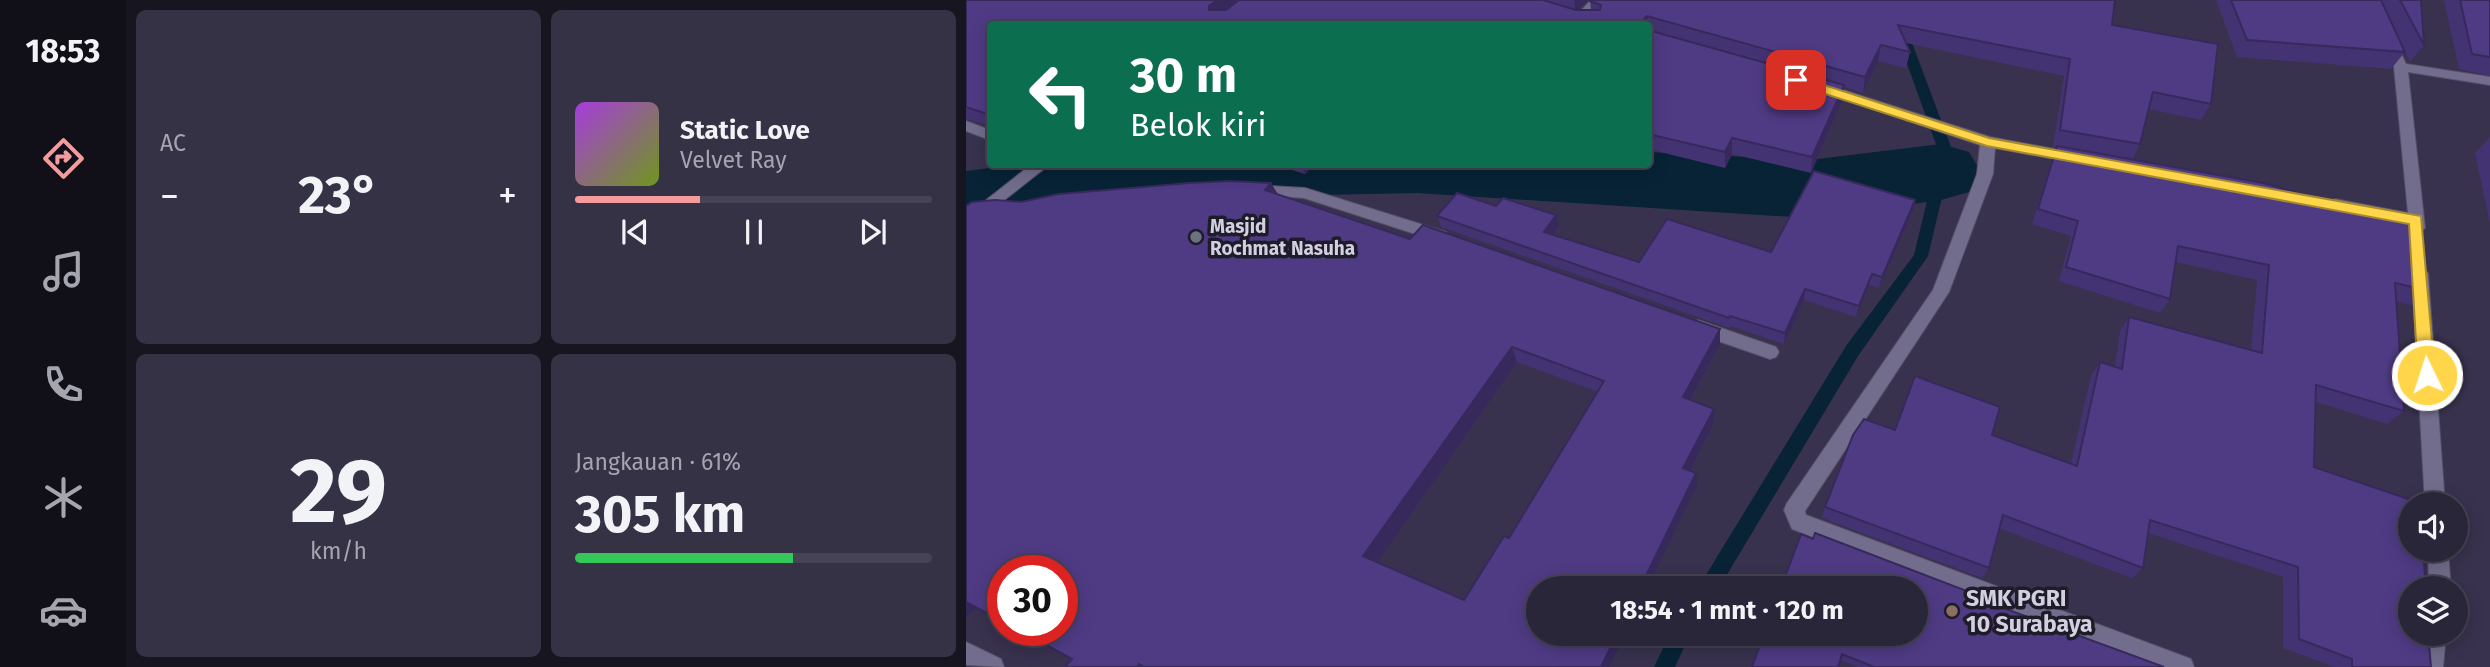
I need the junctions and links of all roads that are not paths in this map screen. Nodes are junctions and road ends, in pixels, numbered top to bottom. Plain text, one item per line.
1 (1598, 0) edge
2 (2370, 0) edge
3 (1584, 21) edge
4 (2401, 67) junction
5 (2490, 81) edge
6 (1805, 83) edge
7 (966, 126) edge
8 (987, 134) edge
9 (1987, 142) junction
10 (2095, 161) edge
11 (1040, 168) edge
12 (1241, 190) edge
13 (2323, 203) edge
14 (2416, 220) junction
15 (966, 224) edge
16 (1457, 242) edge
17 (1679, 320) edge
18 (1770, 352) dead end
19 (2434, 492) edge
20 (2434, 646) edge
21 (966, 653) edge
22 (993, 667) edge
23 (2183, 667) edge
24 (2432, 667) edge

1 - 3 street
2 - 4 street
4 - 5 street
4 - 14 street
6 - 9 street
7 - 8 street
9 - 10 street
9 - 23 street
11 - 15 street
12 - 16 street
13 - 14 street
14 - 19 street
17 - 18 street
20 - 24 street
21 - 22 street

